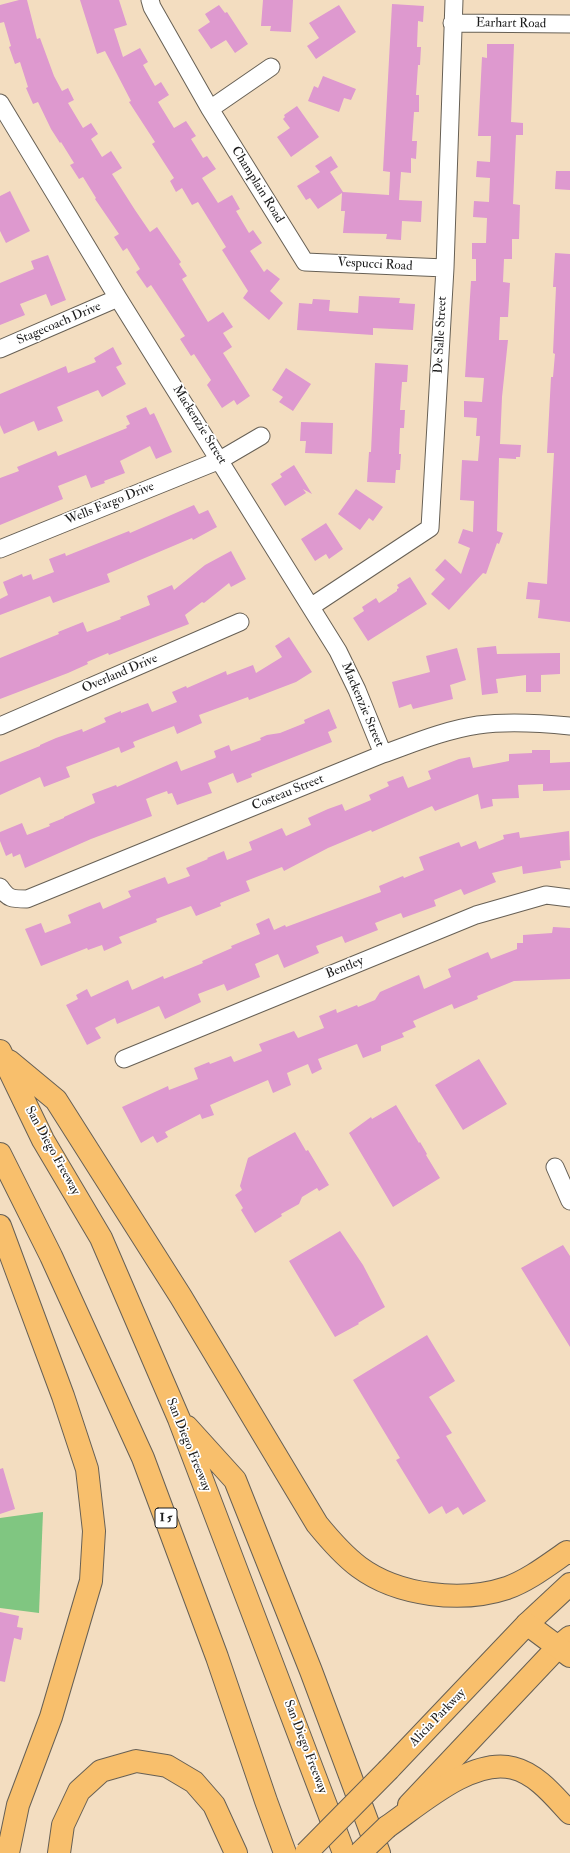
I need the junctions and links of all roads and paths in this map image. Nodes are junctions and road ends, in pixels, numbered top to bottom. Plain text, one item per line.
1 (150, 0) edge
2 (454, 0) edge
3 (452, 23) junction
4 (570, 24) edge
5 (271, 67) dead end
6 (0, 103) edge
7 (210, 109) junction
8 (305, 262) joint
9 (445, 268) junction
10 (118, 298) junction
11 (0, 350) edge
12 (261, 436) dead end
13 (220, 460) junction
14 (0, 549) edge
15 (312, 606) junction
16 (240, 622) dead end
17 (0, 726) edge
18 (570, 726) edge
19 (383, 754) junction
20 (0, 887) edge
21 (570, 898) edge
22 (2, 1054) edge
23 (124, 1059) dead end
24 (0, 1154) edge
25 (556, 1167) dead end
26 (570, 1201) edge
27 (0, 1226) edge
28 (179, 1419) junction
29 (570, 1553) edge
30 (570, 1584) edge
31 (527, 1624) junction
32 (566, 1646) edge
33 (570, 1813) edge
34 (387, 1828) junction
35 (8, 1853) edge
36 (59, 1853) edge
37 (236, 1853) edge
38 (285, 1853) edge
39 (306, 1853) edge
40 (344, 1853) edge
41 (360, 1853) edge
42 (379, 1853) edge

1 - 7 street, Champlain Road
2 - 3 street, De Salle Street
3 - 4 street, Earhart Road
3 - 9 street, De Salle Street
5 - 7 street
6 - 10 street, Mackenzie Street
7 - 8 street, Champlain Road
8 - 9 street, Vespucci Road
9 - 15 street, De Salle Street
10 - 11 street, Stagecoach Drive
10 - 13 street, Mackenzie Street
12 - 13 street, Wells Fargo Drive
13 - 14 street, Wells Fargo Drive
13 - 15 street, Mackenzie Street
15 - 19 street, Mackenzie Street
16 - 17 street, Overland Drive
18 - 19 street, Costeau Street
19 - 20 street, Costeau Street
21 - 23 street, Bentley
22 - 28 main road, San Diego Freeway
22 - 29 main road
24 - 38 main road, I 5
25 - 26 street
27 - 35 main road
28 - 40 main road, San Diego Freeway
28 - 42 main road
30 - 31 main road, Alicia Parkway
31 - 32 main road
31 - 39 main road, Alicia Parkway, bridge
32 - 34 main road
33 - 34 main road
34 - 41 main road, bridge
36 - 37 main road

